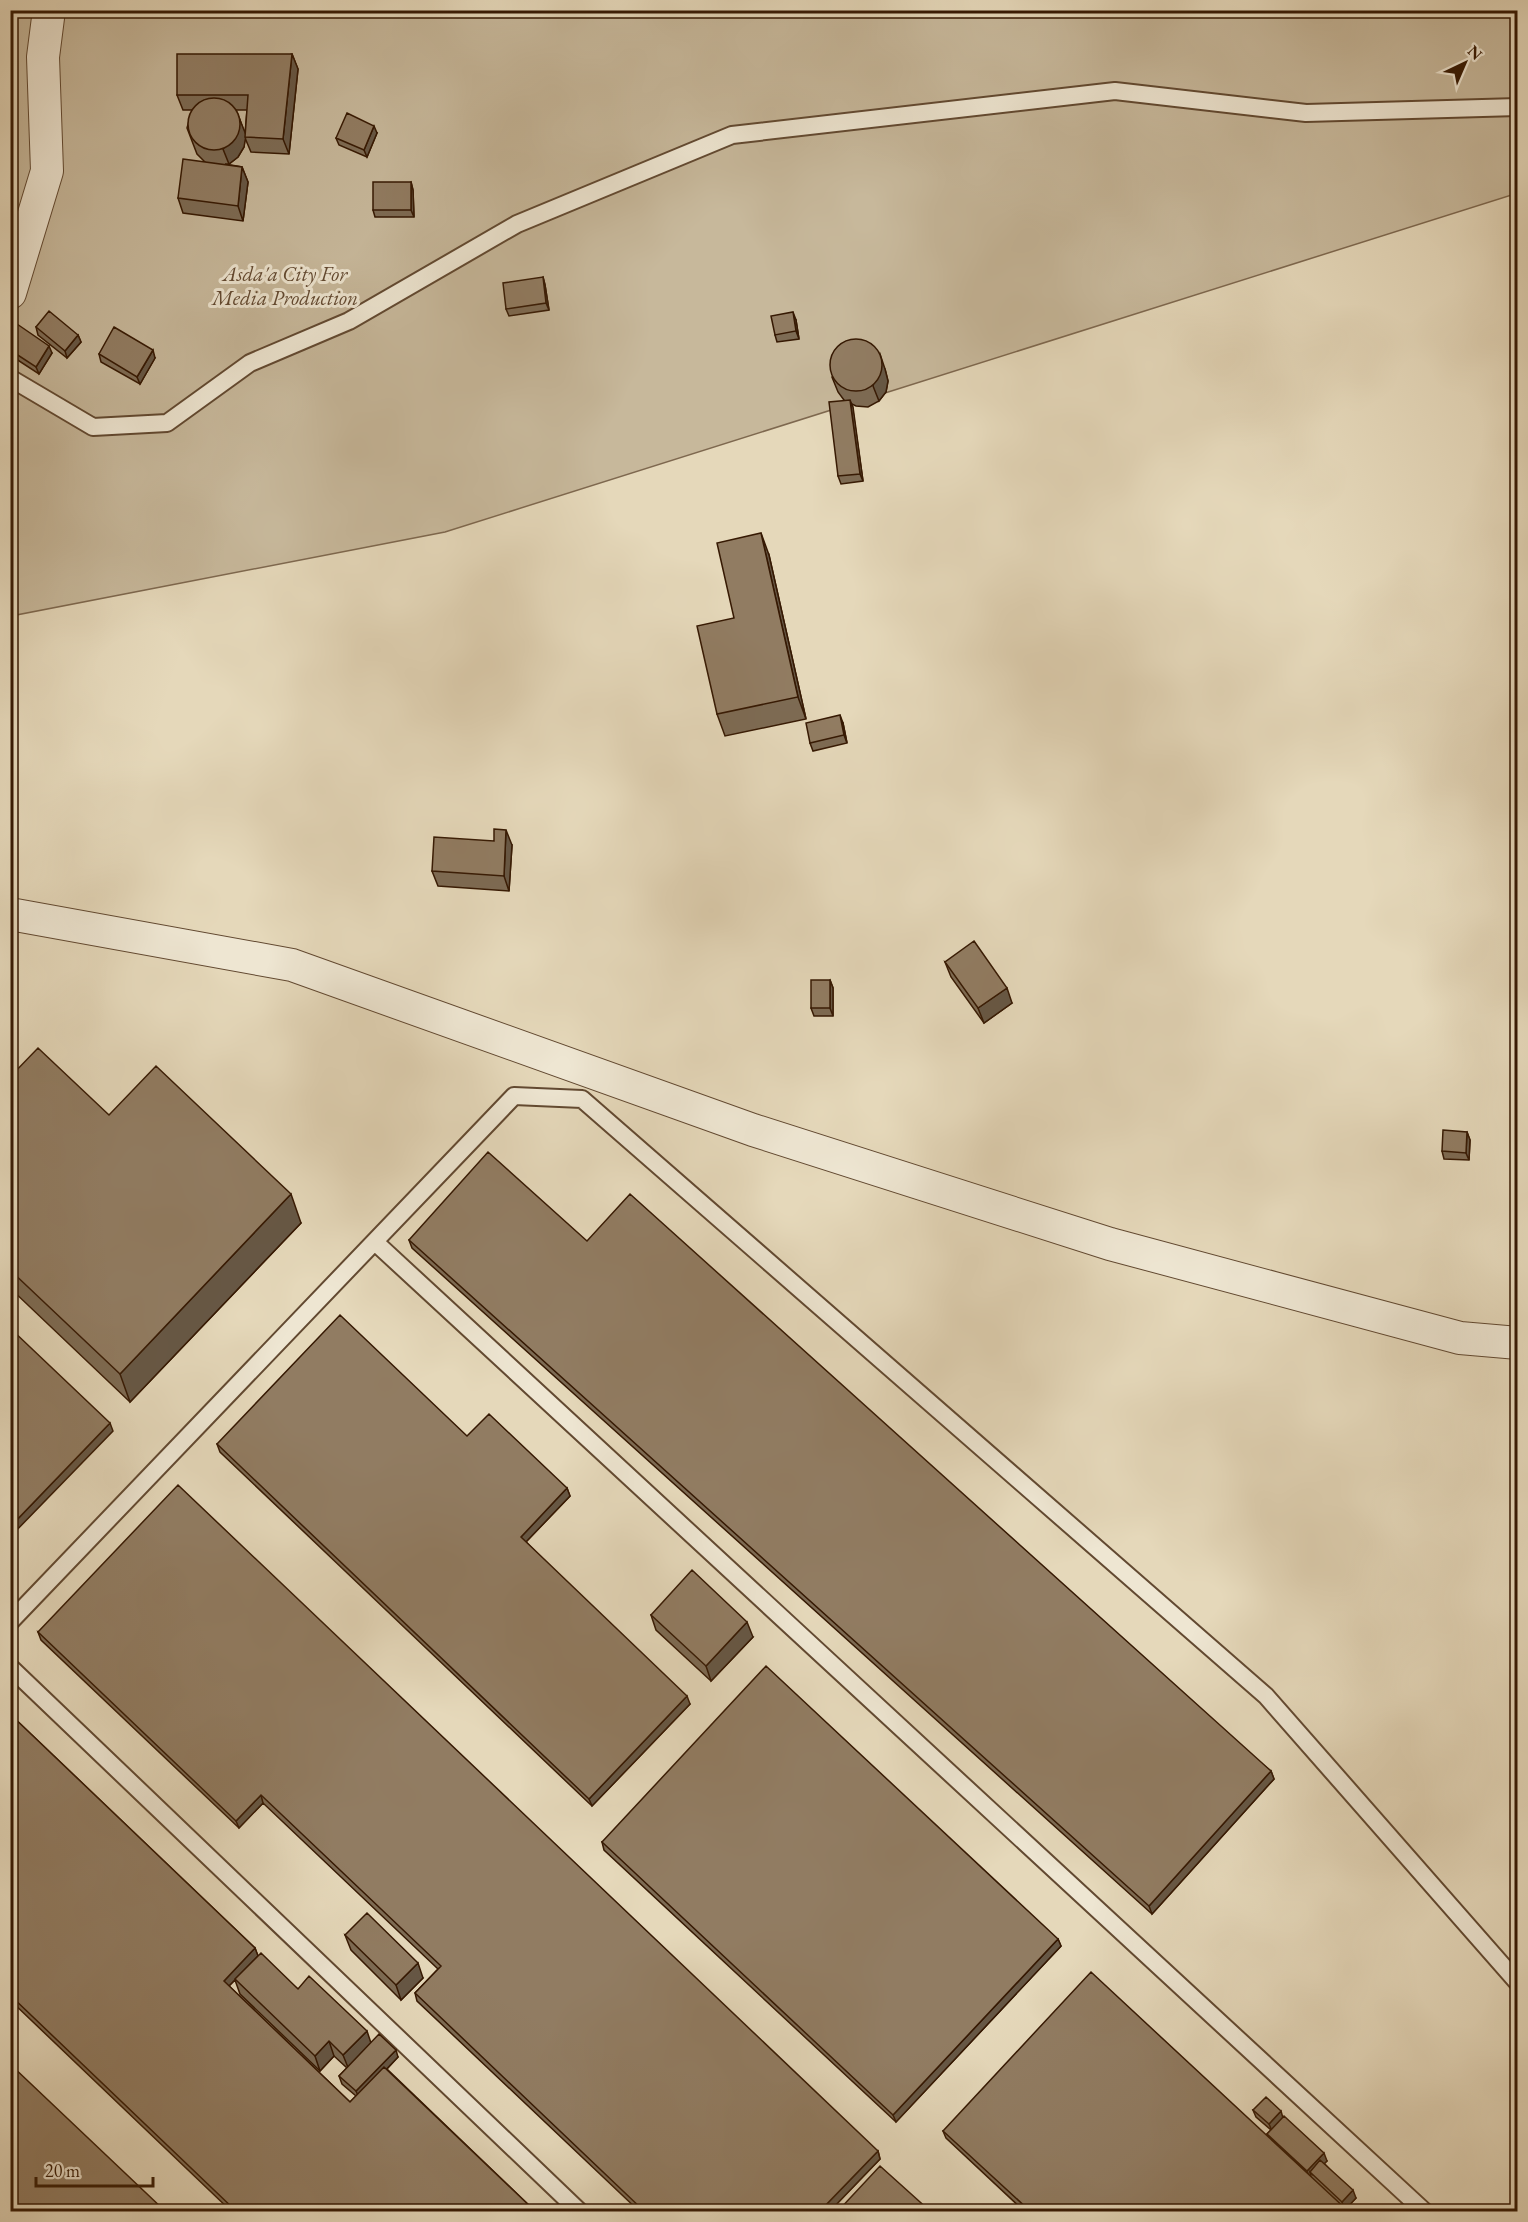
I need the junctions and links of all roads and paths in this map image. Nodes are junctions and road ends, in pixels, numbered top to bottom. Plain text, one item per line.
1 (49, 10) edge
2 (1518, 107) edge
3 (10, 293) edge
4 (10, 378) edge
5 (10, 914) edge
6 (375, 1242) junction
7 (1518, 1343) edge
8 (10, 1622) edge
9 (10, 1666) edge
10 (1518, 1983) edge
11 (580, 2211) edge
12 (1425, 2211) edge

1 - 3 street
2 - 4 lane
5 - 7 street
6 - 8 lane
6 - 10 lane
6 - 12 lane
9 - 11 lane

